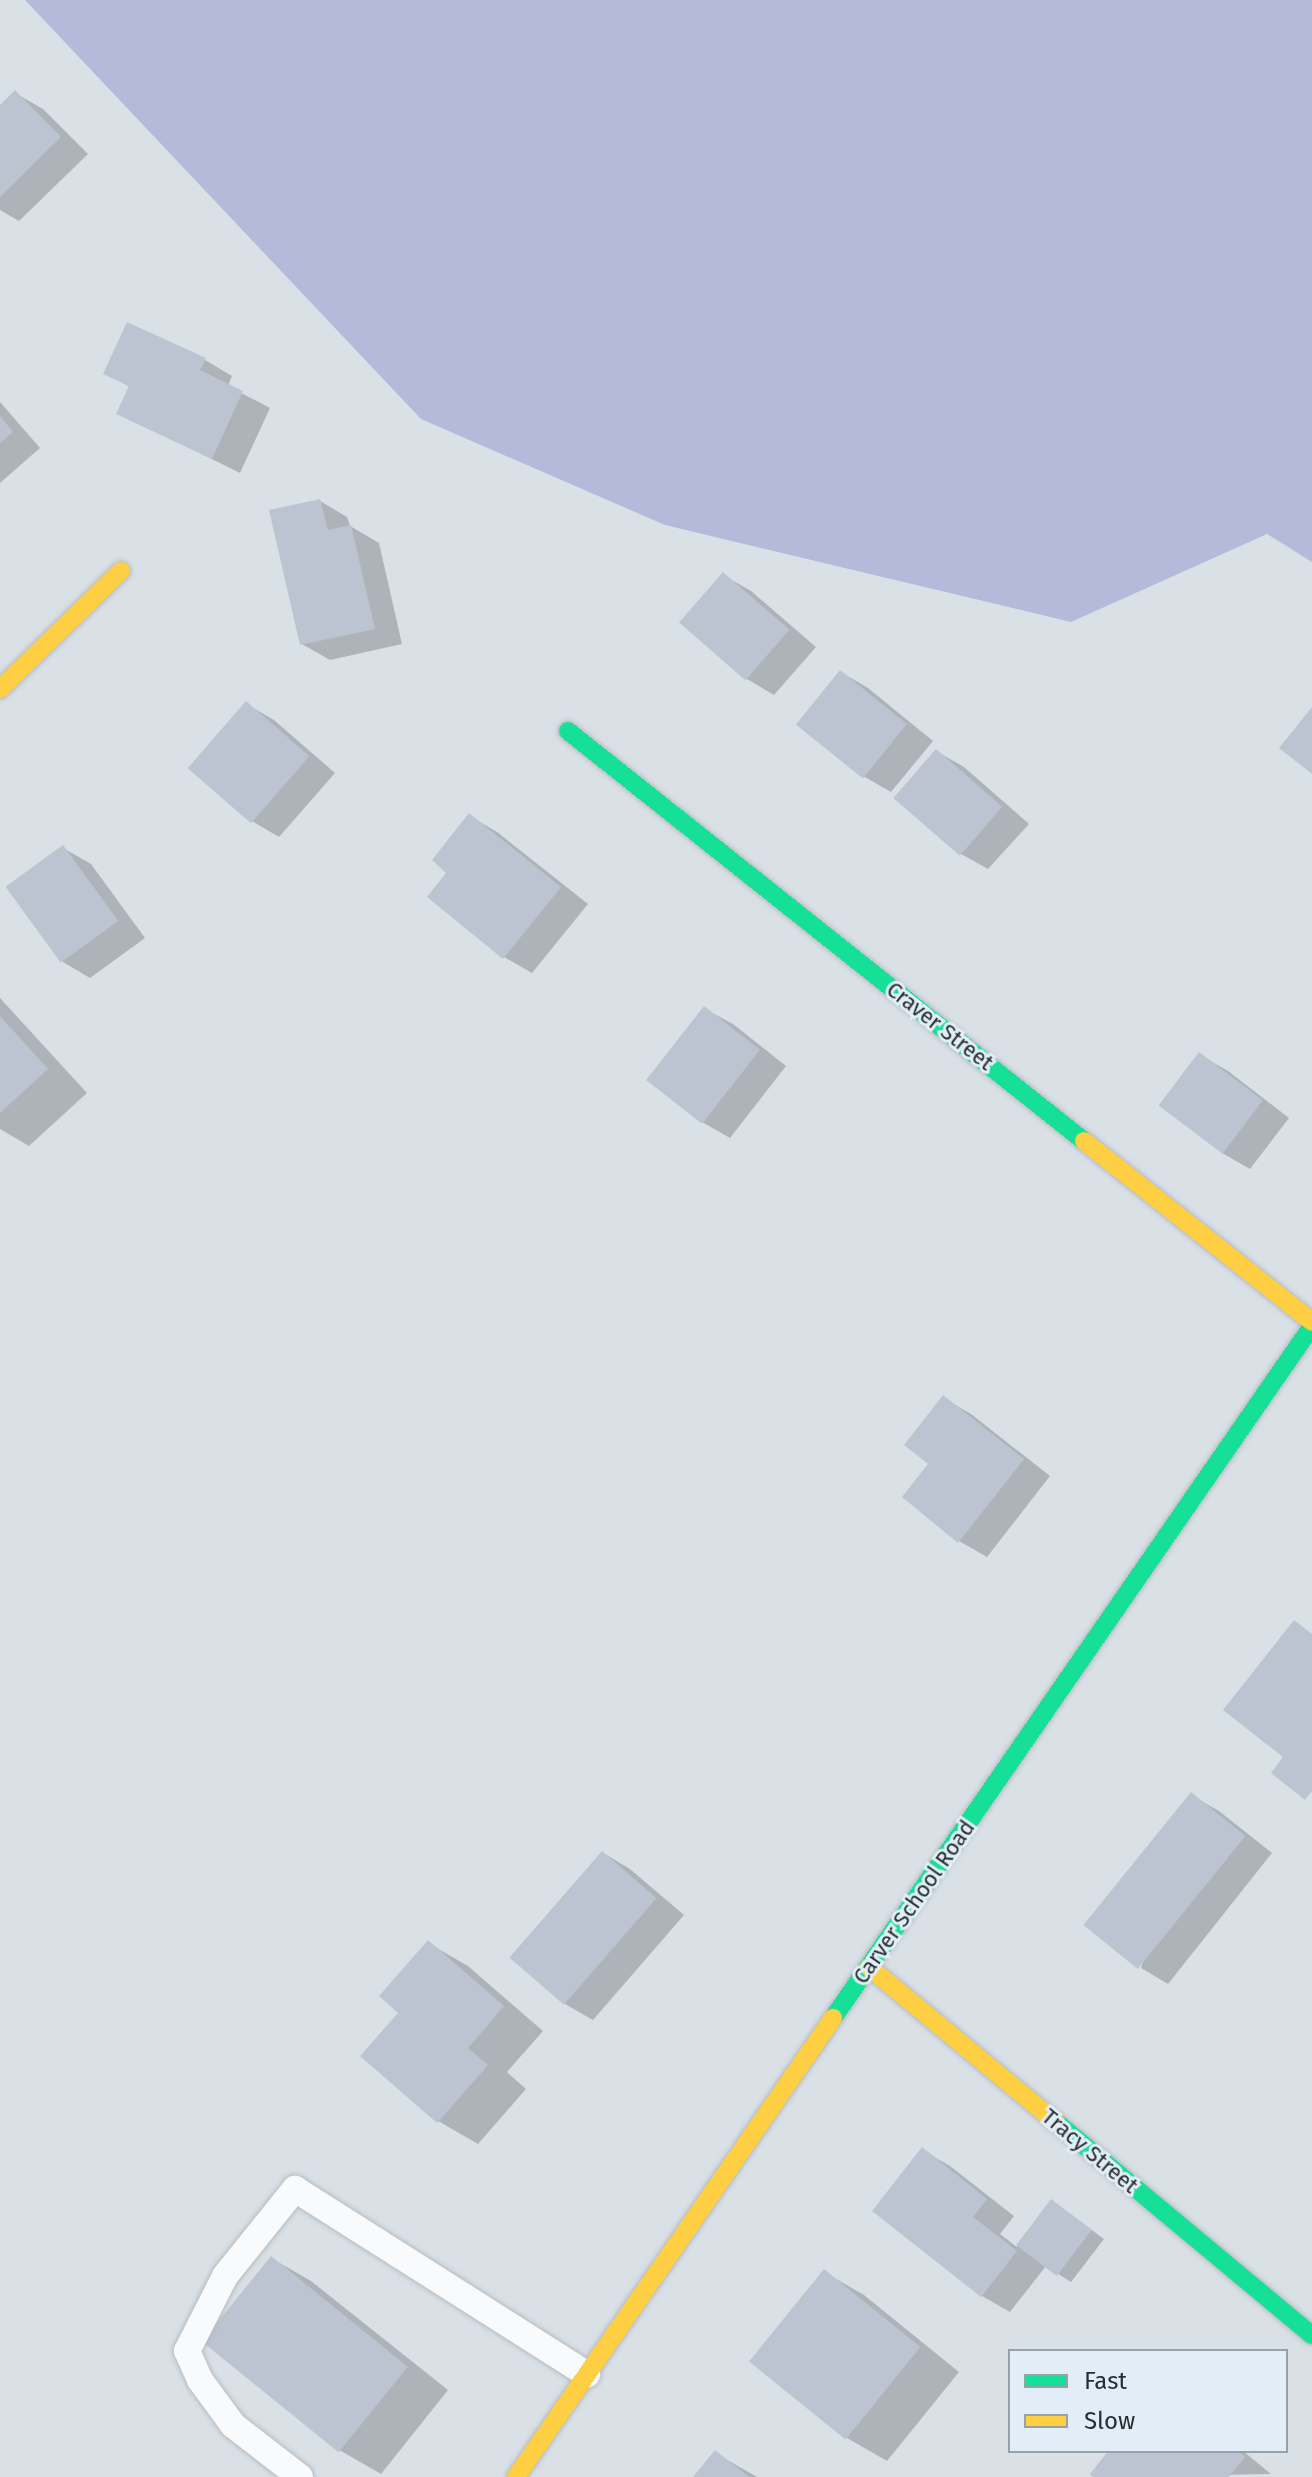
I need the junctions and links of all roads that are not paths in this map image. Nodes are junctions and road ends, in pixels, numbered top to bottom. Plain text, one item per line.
1 (121, 571) dead end
2 (0, 689) edge
3 (568, 731) dead end
4 (1312, 1324) edge
5 (869, 1967) junction
6 (1312, 2335) edge
7 (587, 2374) junction
8 (300, 2477) edge
9 (516, 2477) edge

1 - 2 street
3 - 4 street, Craver Street
4 - 5 street, Carver School Road
5 - 6 street, Tracy Street
5 - 7 street, Carver School Road
7 - 8 lane
7 - 9 street, Carver School Road

